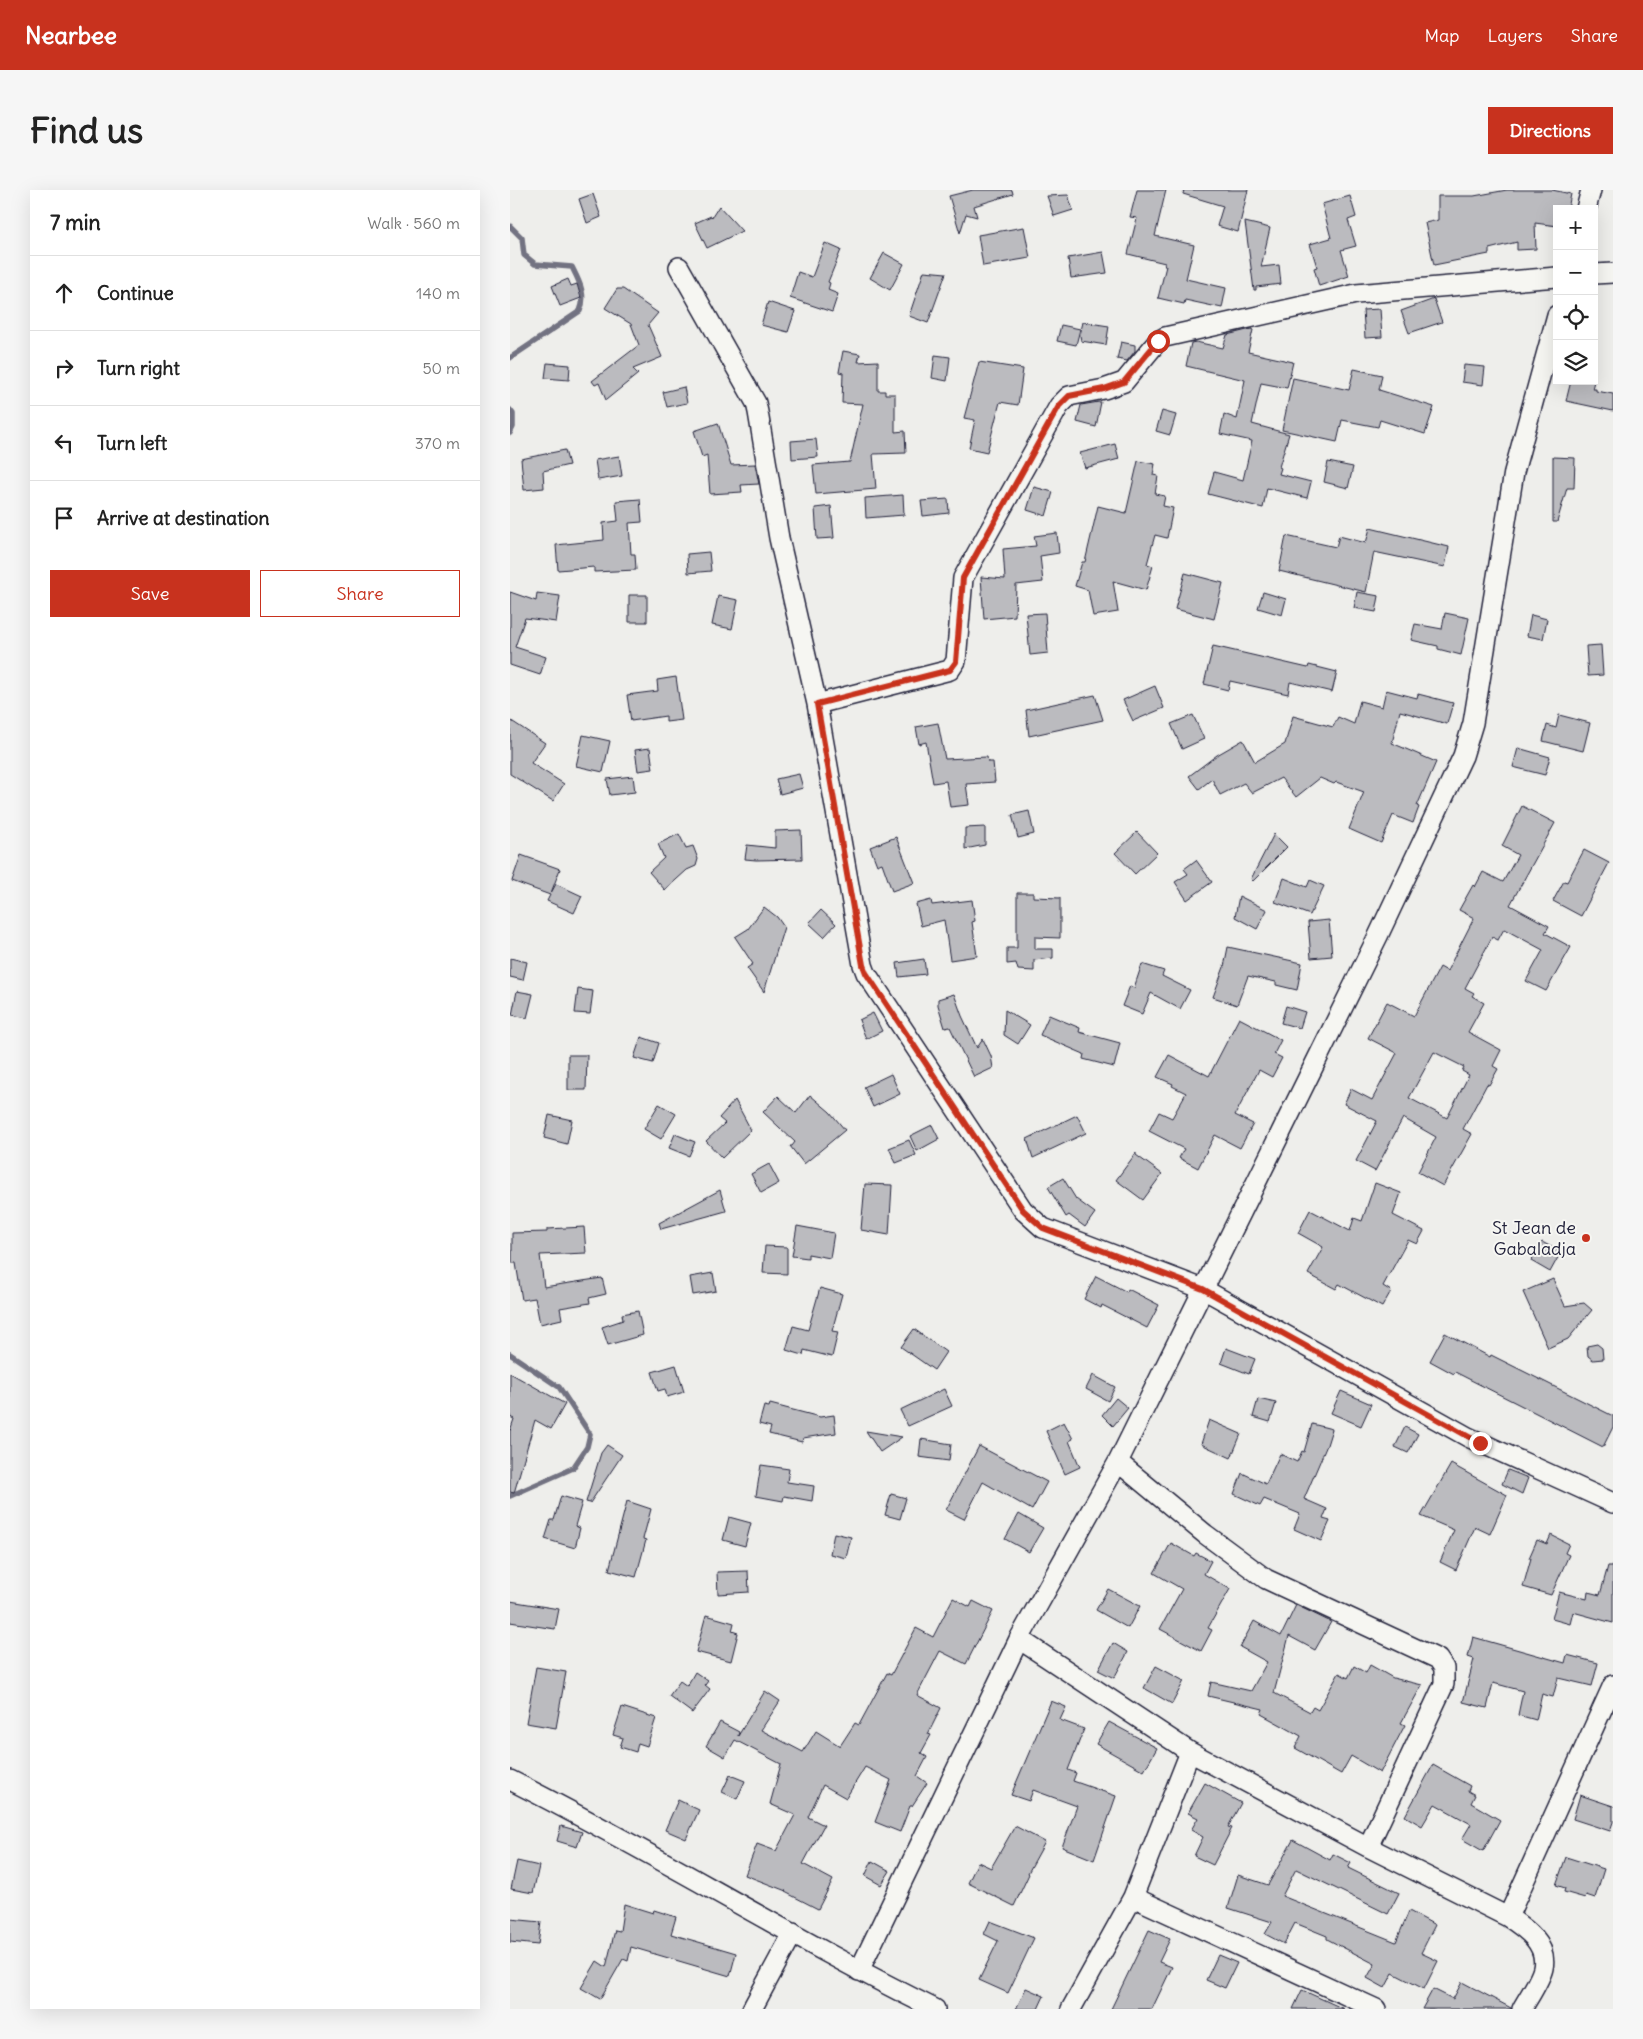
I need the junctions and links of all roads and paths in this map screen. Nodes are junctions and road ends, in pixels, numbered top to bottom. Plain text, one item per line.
1 (1591, 190) edge
2 (1587, 205) edge
3 (679, 267) dead end
4 (1613, 273) edge
5 (1598, 274) edge
6 (1553, 277) edge
7 (1553, 330) edge
8 (817, 704) junction
9 (1203, 1289) junction
10 (1118, 1462) junction
11 (1613, 1503) edge
12 (1019, 1639) junction
13 (1613, 1685) edge
14 (1190, 1752) junction
15 (510, 1780) edge
16 (1368, 1847) junction
17 (1133, 1897) junction
18 (1508, 1917) junction
19 (793, 1933) junction
20 (859, 1971) junction
21 (752, 2009) edge
22 (935, 2009) edge
23 (1071, 2009) edge
24 (1376, 2009) edge
25 (1522, 2009) edge

1 - 2 street
3 - 8 street
4 - 5 street
6 - 8 street
7 - 9 street
8 - 9 street
9 - 10 street
9 - 11 street
10 - 12 street
10 - 16 street
12 - 14 street
12 - 20 street
13 - 18 street
14 - 16 street
14 - 17 street
15 - 19 street
16 - 18 street
17 - 23 street
17 - 24 street
18 - 25 street
19 - 20 street
19 - 21 street
20 - 22 street

